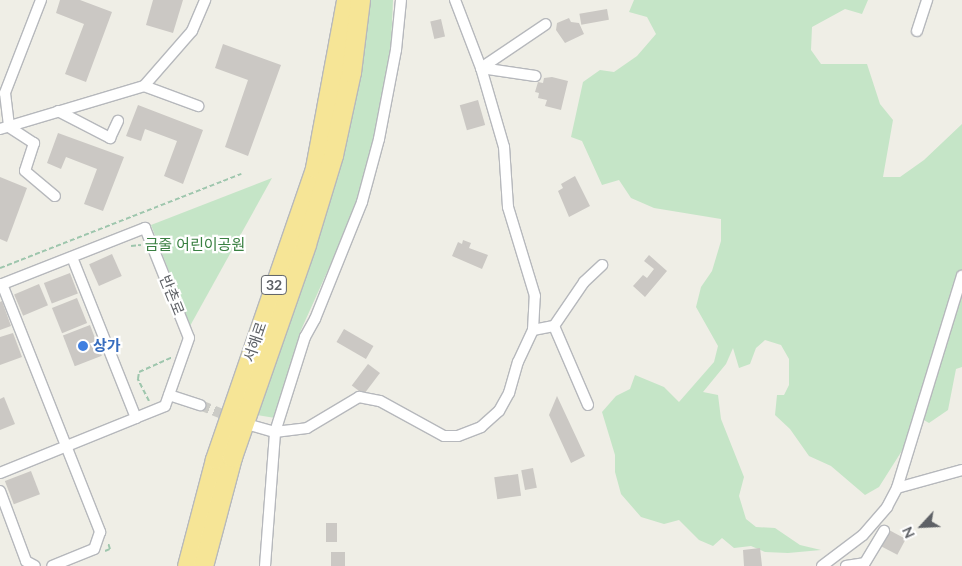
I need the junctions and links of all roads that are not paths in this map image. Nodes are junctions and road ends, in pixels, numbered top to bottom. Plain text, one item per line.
1 (41, 0) edge
2 (205, 0) edge
3 (346, 0) edge
4 (360, 0) edge
5 (401, 0) edge
6 (455, 0) edge
7 (927, 0) edge
8 (546, 24) dead end
9 (916, 31) dead end
10 (481, 68) junction
11 (535, 76) dead end
12 (144, 86) junction
13 (198, 106) dead end
14 (58, 111) junction
15 (118, 121) dead end
16 (4, 128) edge
17 (55, 196) dead end
18 (72, 257) junction
19 (602, 265) dead end
20 (962, 276) edge
21 (1, 284) edge
22 (554, 326) junction
23 (532, 330) junction
24 (169, 395) junction
25 (200, 405) tunnel mouth
26 (588, 405) dead end
27 (136, 418) junction
28 (250, 425) dead end
29 (275, 432) junction
30 (66, 446) junction
31 (962, 470) edge
32 (0, 473) edge
33 (897, 488) junction
34 (0, 491) edge
35 (884, 531) dead end
36 (863, 565) edge
37 (34, 566) edge
38 (52, 566) edge
39 (187, 566) edge
40 (203, 566) edge
41 (265, 566) edge
42 (822, 566) edge
43 (846, 566) edge

1 - 16 street
2 - 12 street
3 - 39 highway, 서해로 / 32
4 - 40 highway, 서해로 / 32
5 - 29 street
6 - 10 street
7 - 9 street
8 - 10 street
10 - 11 street
10 - 23 street
12 - 13 street
12 - 14 street
14 - 15 street
14 - 16 street
16 - 17 street
18 - 21 street, 반촌로
18 - 24 street, 반촌로
18 - 27 street
19 - 22 street
20 - 33 street
21 - 30 street, 반촌로
22 - 23 street
22 - 26 street
23 - 29 street
24 - 25 street
24 - 27 street, 반촌로
27 - 30 street, 반촌로
28 - 29 street
29 - 41 street
30 - 32 street, 반촌로
30 - 38 street, 반촌로
31 - 33 street
33 - 42 street
34 - 37 street
35 - 36 street
36 - 43 street

